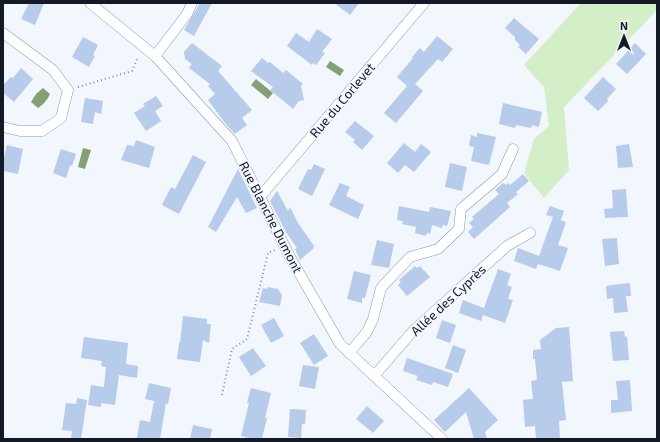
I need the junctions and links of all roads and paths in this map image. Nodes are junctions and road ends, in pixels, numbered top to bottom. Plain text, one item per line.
1 (90, 3) edge
2 (192, 3) edge
3 (424, 3) edge
4 (3, 33) edge
5 (142, 46) junction
6 (154, 56) junction
7 (68, 90) junction
8 (3, 127) edge
9 (513, 148) dead end
10 (260, 197) junction
11 (530, 233) dead end
12 (284, 246) junction
13 (349, 353) junction
14 (374, 376) junction
15 (222, 395) dead end
16 (442, 439) edge

1 - 5 street, Rue Blanche Dumont
2 - 6 street
3 - 10 street, Rue du Corlevet
4 - 7 street
5 - 6 street, Rue Blanche Dumont
5 - 7 path
6 - 10 street, Rue Blanche Dumont
7 - 8 street
9 - 13 street
10 - 12 street, Rue Blanche Dumont
11 - 14 street, Allée des Cyprès
12 - 13 street, Rue Blanche Dumont
12 - 15 path
13 - 14 street, Rue Blanche Dumont
14 - 16 street, Rue Blanche Dumont

